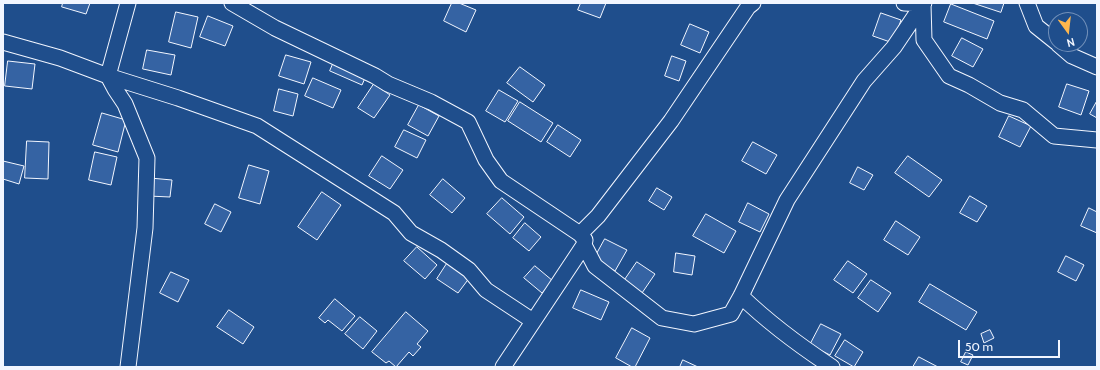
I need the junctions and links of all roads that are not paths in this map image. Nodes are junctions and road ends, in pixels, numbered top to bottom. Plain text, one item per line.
1 (128, 3) edge
2 (232, 3) edge
3 (753, 3) edge
4 (904, 3) edge
5 (1027, 3) edge
6 (923, 4) edge
7 (1048, 36) edge
8 (3, 42) edge
9 (1067, 52) edge
10 (1097, 67) edge
11 (108, 76) junction
12 (1097, 140) edge
13 (582, 240) junction
14 (742, 296) junction
15 (533, 321) junction
16 (128, 367) edge
17 (503, 367) edge
18 (832, 367) edge

1 - 11 street
2 - 13 street
3 - 13 street
4 - 6 street
5 - 7 street
6 - 12 street
6 - 14 street
8 - 11 street
9 - 10 street
11 - 15 street
11 - 16 street
13 - 14 street
13 - 15 street
14 - 18 street
15 - 17 street

